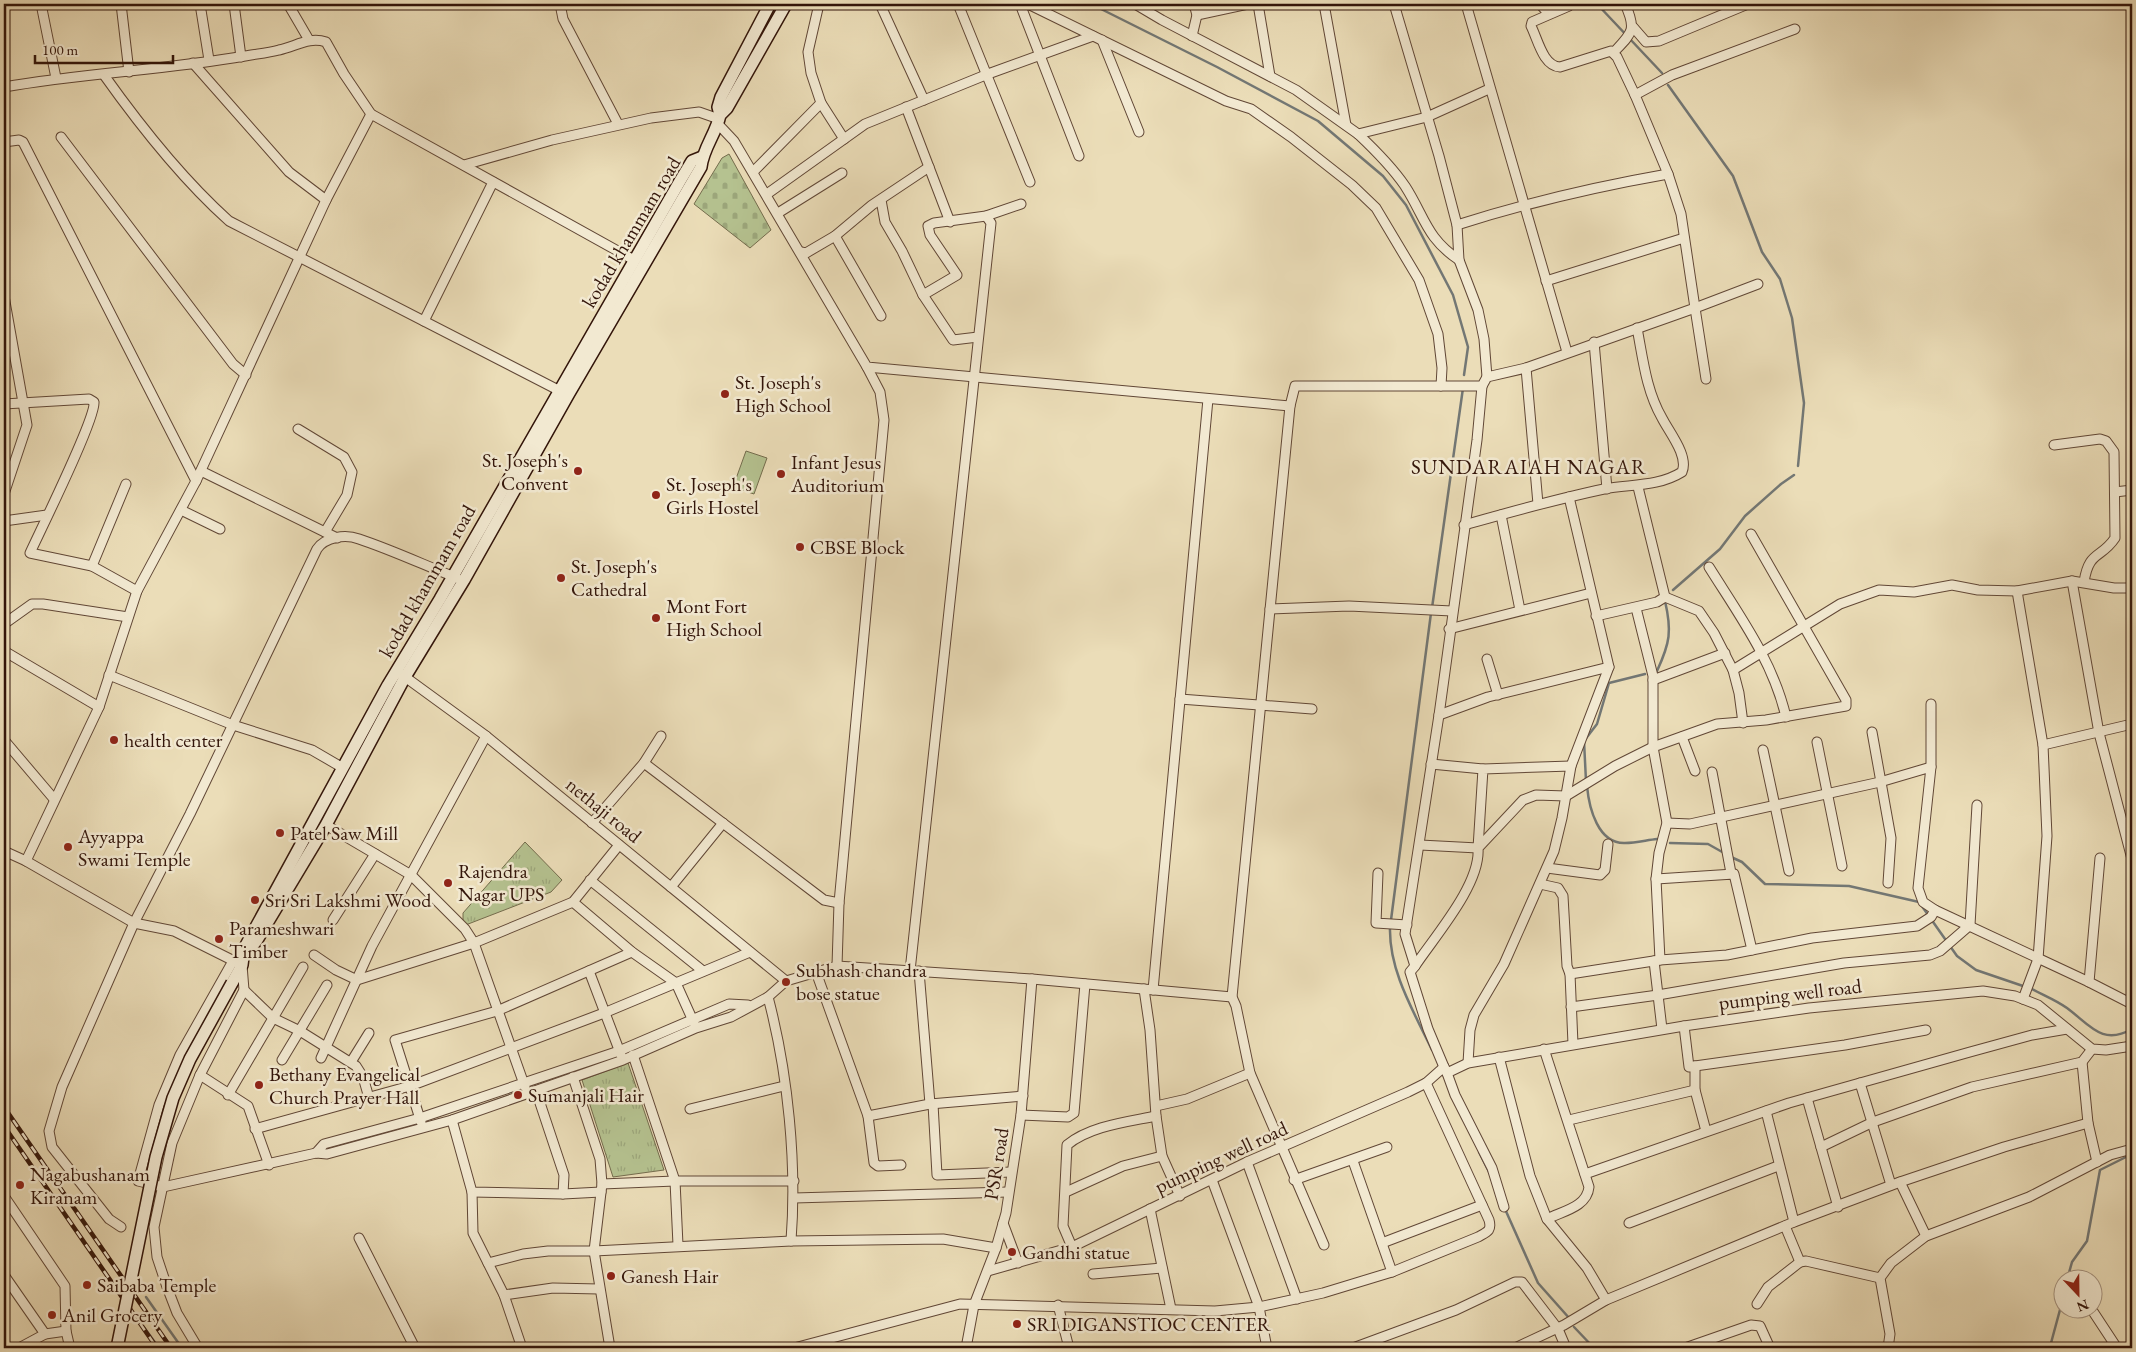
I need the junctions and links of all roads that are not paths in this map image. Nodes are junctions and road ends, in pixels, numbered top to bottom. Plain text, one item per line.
1 (42, 4) edge
2 (121, 4) edge
3 (200, 4) edge
4 (234, 4) edge
5 (288, 4) edge
6 (560, 4) edge
7 (770, 4) edge
8 (786, 4) edge
9 (819, 4) edge
10 (880, 4) edge
11 (958, 4) edge
12 (1020, 4) edge
13 (1028, 4) edge
14 (1136, 4) edge
15 (1194, 4) edge
16 (1248, 4) edge
17 (1258, 4) edge
18 (1324, 4) edge
19 (1394, 4) edge
20 (1466, 4) edge
21 (1540, 4) edge
22 (1625, 4) edge
23 (1748, 4) edge
24 (1569, 6) dead end
25 (1548, 13) junction
26 (1197, 15) junction
27 (1795, 29) dead end
28 (1632, 30) junction
29 (1093, 36) junction
30 (1192, 36) junction
31 (309, 40) junction
32 (1102, 40) junction
33 (1614, 52) junction
34 (1040, 55) junction
35 (241, 57) junction
36 (210, 60) junction
37 (193, 63) junction
38 (129, 72) junction
39 (988, 74) junction
40 (104, 75) junction
41 (1270, 76) junction
42 (56, 78) junction
43 (4, 87) edge
44 (1489, 89) junction
45 (1635, 95) junction
46 (924, 100) junction
47 (821, 103) junction
48 (906, 107) junction
49 (371, 114) junction
50 (1427, 117) junction
51 (719, 120) junction
52 (618, 124) junction
53 (1346, 125) junction
54 (1139, 132) dead end
55 (1358, 134) junction
56 (61, 138) dead end
57 (844, 139) junction
58 (4, 142) edge
59 (1079, 156) dead end
60 (702, 157) junction
61 (464, 165) junction
62 (929, 167) junction
63 (753, 172) junction
64 (842, 173) dead end
65 (1668, 174) junction
66 (493, 182) junction
67 (1030, 182) dead end
68 (766, 194) junction
69 (326, 200) junction
70 (881, 200) junction
71 (1021, 204) dead end
72 (1524, 204) junction
73 (778, 213) junction
74 (986, 216) junction
75 (950, 222) junction
76 (1457, 225) junction
77 (835, 236) junction
78 (1684, 238) junction
79 (801, 252) junction
80 (301, 258) junction
81 (634, 260) junction
82 (1459, 260) junction
83 (1546, 281) junction
84 (1758, 284) dead end
85 (923, 295) junction
86 (4, 296) edge
87 (1695, 308) junction
88 (881, 316) dead end
89 (424, 321) junction
90 (1637, 328) junction
91 (978, 337) junction
92 (1594, 342) junction
93 (1567, 352) junction
94 (868, 367) junction
95 (1526, 368) junction
96 (246, 374) junction
97 (974, 377) junction
98 (1487, 377) junction
99 (1706, 379) dead end
100 (1441, 386) junction
101 (1477, 386) junction
102 (564, 393) junction
103 (1208, 400) junction
104 (24, 403) junction
105 (4, 404) edge
106 (1290, 406) junction
107 (298, 429) dead end
108 (2054, 445) dead end
109 (201, 471) junction
110 (196, 481) junction
111 (126, 484) dead end
112 (1638, 487) junction
113 (1607, 489) junction
114 (2132, 490) edge
115 (2115, 492) junction
116 (4, 494) edge
117 (1569, 497) junction
118 (1538, 504) junction
119 (181, 510) junction
120 (47, 515) junction
121 (1501, 515) junction
122 (4, 521) edge
123 (1464, 525) junction
124 (220, 529) dead end
125 (325, 532) junction
126 (1751, 534) dead end
127 (337, 538) junction
128 (92, 566) junction
129 (1709, 567) dead end
130 (459, 578) junction
131 (2072, 581) junction
132 (2084, 582) junction
133 (2132, 588) edge
134 (137, 591) junction
135 (2017, 591) junction
136 (1591, 593) junction
137 (1665, 597) junction
138 (1270, 608) junction
139 (1636, 608) junction
140 (1520, 610) junction
141 (1452, 611) junction
142 (1596, 616) junction
143 (128, 617) junction
144 (4, 624) edge
145 (1803, 626) junction
146 (1449, 630) junction
147 (4, 651) edge
148 (1725, 653) junction
149 (1762, 654) junction
150 (1487, 659) dead end
151 (1609, 667) junction
152 (1732, 670) junction
153 (401, 674) junction
154 (109, 675) junction
155 (1653, 680) junction
156 (1498, 695) junction
157 (1180, 700) junction
158 (1931, 704) dead end
159 (1260, 706) junction
160 (99, 707) junction
161 (1312, 709) dead end
162 (1439, 715) junction
163 (1786, 717) junction
164 (1743, 723) junction
165 (2132, 724) edge
166 (232, 725) junction
167 (1872, 732) dead end
168 (2098, 733) junction
169 (486, 736) junction
170 (661, 736) dead end
171 (1682, 737) junction
172 (4, 740) edge
173 (1817, 742) dead end
174 (2043, 745) junction
175 (1653, 747) junction
176 (1764, 750) dead end
177 (644, 763) junction
178 (1431, 764) junction
179 (1571, 766) junction
180 (1932, 767) junction
181 (343, 768) junction
182 (1483, 769) junction
183 (1694, 771) dead end
184 (1712, 772) dead end
185 (1880, 782) junction
186 (1829, 793) junction
187 (1566, 796) junction
188 (54, 799) junction
189 (1774, 805) junction
190 (1977, 805) dead end
191 (1720, 818) junction
192 (592, 823) junction
193 (723, 823) junction
194 (1667, 823) junction
195 (326, 825) junction
196 (1608, 844) dead end
197 (619, 845) junction
198 (1420, 845) junction
199 (1478, 848) junction
200 (4, 851) edge
201 (375, 854) junction
202 (2100, 858) dead end
203 (2132, 859) edge
204 (26, 861) junction
205 (1842, 866) dead end
206 (1547, 868) junction
207 (1789, 871) dead end
208 (1378, 873) dead end
209 (1731, 873) junction
210 (412, 875) junction
211 (1656, 879) junction
212 (590, 880) junction
213 (1888, 883) dead end
214 (1540, 884) junction
215 (671, 887) junction
216 (573, 902) junction
217 (839, 903) junction
218 (1933, 914) junction
219 (333, 920) dead end
220 (134, 924) junction
221 (1407, 925) junction
222 (1970, 925) junction
223 (474, 943) junction
224 (1752, 950) junction
225 (632, 952) junction
226 (750, 952) junction
227 (314, 955) dead end
228 (2038, 959) junction
229 (1657, 960) junction
230 (240, 961) junction
231 (837, 966) junction
232 (1415, 966) junction
233 (303, 967) dead end
234 (589, 971) junction
235 (703, 971) junction
236 (910, 971) junction
237 (816, 972) junction
238 (920, 972) junction
239 (1570, 974) junction
240 (1032, 979) junction
241 (357, 980) junction
242 (786, 981) junction
243 (2089, 982) junction
244 (676, 983) junction
245 (1085, 984) junction
246 (327, 985) dead end
247 (244, 990) junction
248 (1148, 990) junction
249 (1658, 995) junction
250 (768, 997) junction
251 (1232, 997) junction
252 (2023, 998) junction
253 (2132, 1004) edge
254 (749, 1006) junction
255 (1571, 1007) junction
256 (497, 1011) junction
257 (604, 1013) junction
258 (273, 1018) junction
259 (692, 1018) junction
260 (1684, 1026) junction
261 (696, 1028) junction
262 (1662, 1029) junction
263 (1926, 1030) dead end
264 (2067, 1030) junction
265 (300, 1031) junction
266 (369, 1033) dead end
267 (1573, 1044) junction
268 (326, 1046) junction
269 (2132, 1046) edge
270 (511, 1049) junction
271 (1544, 1049) junction
272 (2092, 1049) junction
273 (619, 1050) junction
274 (634, 1055) junction
275 (1499, 1057) junction
276 (321, 1058) dead end
277 (282, 1060) dead end
278 (623, 1060) junction
279 (351, 1062) junction
280 (2082, 1062) junction
281 (1468, 1063) junction
282 (1695, 1066) junction
283 (1445, 1070) junction
284 (1250, 1073) junction
285 (200, 1075) junction
286 (572, 1077) junction
287 (1426, 1083) junction
288 (1860, 1083) junction
289 (410, 1086) junction
290 (784, 1086) junction
291 (529, 1089) junction
292 (1695, 1090) junction
293 (228, 1095) junction
294 (1023, 1096) junction
295 (369, 1098) junction
296 (1807, 1098) junction
297 (932, 1104) junction
298 (1156, 1106) junction
299 (690, 1109) dead end
300 (1766, 1111) junction
301 (1021, 1115) junction
302 (868, 1116) junction
303 (1156, 1116) junction
304 (420, 1118) junction
305 (452, 1120) junction
306 (1569, 1120) junction
307 (1873, 1122) junction
308 (2088, 1123) junction
309 (255, 1129) junction
310 (423, 1129) junction
311 (1706, 1131) junction
312 (1282, 1146) junction
313 (1387, 1147) dead end
314 (1821, 1147) junction
315 (2132, 1149) edge
316 (316, 1153) junction
317 (1162, 1156) junction
318 (1353, 1160) junction
319 (1247, 1162) junction
320 (2098, 1162) junction
321 (269, 1165) junction
322 (901, 1165) dead end
323 (1778, 1166) junction
324 (1011, 1172) junction
325 (1585, 1174) junction
326 (1212, 1180) junction
327 (1294, 1180) junction
328 (675, 1181) junction
329 (794, 1182) junction
330 (1896, 1184) junction
331 (163, 1187) junction
332 (601, 1188) junction
333 (472, 1192) junction
334 (1008, 1192) junction
335 (1066, 1192) junction
336 (563, 1194) junction
337 (4, 1196) edge
338 (1180, 1196) junction
339 (794, 1198) junction
340 (1482, 1205) junction
341 (1504, 1207) dead end
342 (1838, 1207) junction
343 (1150, 1209) junction
344 (1547, 1219) junction
345 (1629, 1222) dead end
346 (1794, 1222) junction
347 (1003, 1223) junction
348 (1785, 1226) junction
349 (121, 1227) dead end
350 (1926, 1236) junction
351 (359, 1238) dead end
352 (791, 1240) junction
353 (1382, 1243) junction
354 (678, 1245) junction
355 (1324, 1246) dead end
356 (1072, 1247) junction
357 (996, 1248) junction
358 (594, 1251) junction
359 (1018, 1262) junction
360 (1800, 1262) junction
361 (488, 1263) junction
362 (1162, 1268) junction
363 (988, 1271) junction
364 (1392, 1272) junction
365 (1093, 1274) dead end
366 (4, 1275) edge
367 (1880, 1278) junction
368 (599, 1289) junction
369 (504, 1295) junction
370 (1297, 1298) junction
371 (1606, 1300) junction
372 (1757, 1304) dead end
373 (974, 1305) junction
374 (1058, 1305) junction
375 (1258, 1307) junction
376 (1171, 1309) junction
377 (2099, 1320) edge
378 (1561, 1327) junction
379 (66, 1331) junction
380 (46, 1334) junction
381 (19, 1348) edge
382 (70, 1348) edge
383 (117, 1348) edge
384 (198, 1348) edge
385 (415, 1348) edge
386 (522, 1348) edge
387 (610, 1348) edge
388 (794, 1348) edge
389 (966, 1348) edge
390 (1069, 1348) edge
391 (1267, 1348) edge
392 (1353, 1348) edge
393 (1515, 1348) edge
394 (1566, 1348) edge
395 (1685, 1348) edge
396 (1770, 1348) edge
397 (1888, 1348) edge
398 (2117, 1348) edge

1 - 42 street
2 - 38 street
3 - 36 street
4 - 35 street
5 - 31 street
6 - 52 street
7 - 51 main road
8 - 51 main road
9 - 47 street
10 - 46 street
11 - 39 street
12 - 34 street
13 - 29 street
14 - 30 street
15 - 26 street
16 - 26 street
17 - 41 street
18 - 53 street
19 - 50 street
20 - 44 street
21 - 25 street
22 - 28 street
23 - 28 street
24 - 25 street
25 - 33 street
26 - 30 street
27 - 45 street
28 - 33 street
29 - 32 street
29 - 34 street
30 - 41 street
31 - 35 street
31 - 49 street
32 - 54 street
32 - 100 street
33 - 45 street
34 - 39 street
34 - 59 street
35 - 36 street
36 - 37 street
37 - 38 street
37 - 69 street
38 - 40 street
39 - 46 street
39 - 67 street
40 - 42 street
40 - 80 street
41 - 53 street
42 - 43 street
44 - 50 street
44 - 72 street
45 - 65 street
46 - 48 street
47 - 57 street
47 - 63 street
48 - 57 street
48 - 62 street
49 - 61 street
49 - 69 street
50 - 55 street
50 - 76 street
51 - 52 street
51 - 60 main road, kodad khammam road
51 - 63 street
52 - 61 street
53 - 55 street
55 - 82 street
56 - 96 street
57 - 68 street
58 - 110 street
60 - 81 main road, kodad khammam road
60 - 102 main road, kodad khammam road
61 - 66 street
62 - 70 street
62 - 75 street
63 - 68 street
64 - 73 street
65 - 72 street
65 - 78 street
66 - 81 street
66 - 89 street
68 - 73 street
69 - 80 street
70 - 77 street
70 - 85 street
71 - 74 street
72 - 76 street
72 - 83 street
73 - 79 street
74 - 75 street
74 - 91 street
75 - 85 street
76 - 82 street
77 - 79 street
77 - 88 street
78 - 83 street
78 - 87 street
79 - 94 street
80 - 89 street
80 - 96 street
81 - 102 main road, kodad khammam road
82 - 98 street
83 - 93 street
84 - 87 street
85 - 91 street
86 - 104 street
87 - 90 street
87 - 99 street
89 - 102 street
90 - 92 street
90 - 112 street
91 - 97 street
92 - 93 street
92 - 113 street
93 - 95 street
94 - 97 street
94 - 217 street
95 - 98 street
95 - 118 street
96 - 109 street
97 - 103 street
97 - 236 street
98 - 101 street
100 - 101 street
100 - 106 street
101 - 123 street
102 - 130 main road, kodad khammam road
103 - 106 street
103 - 157 street
104 - 105 street
104 - 116 street
104 - 120 street
106 - 138 street
107 - 125 street
108 - 115 street
109 - 110 street
109 - 125 street
110 - 119 street
111 - 128 street
112 - 113 street
112 - 137 street
113 - 117 street
114 - 115 street
115 - 132 street
117 - 118 street
117 - 136 street
118 - 121 street
119 - 124 street
119 - 134 street
120 - 122 street
120 - 128 street
121 - 123 street
121 - 140 street
123 - 141 street
125 - 127 street
126 - 145 street
127 - 130 street
127 - 166 street
128 - 134 street
129 - 149 street
130 - 153 main road, kodad khammam road
131 - 132 street
131 - 135 street
131 - 168 street
132 - 133 street
134 - 143 street
135 - 145 street
135 - 174 street
136 - 140 street
136 - 142 street
137 - 139 street
137 - 148 street
138 - 141 street
138 - 159 street
139 - 142 street
139 - 155 street
140 - 146 street
141 - 146 street
142 - 151 street
143 - 144 street
143 - 154 street
145 - 149 street
145 - 163 street
146 - 162 street
147 - 160 street
148 - 152 street
148 - 155 street
149 - 152 street
149 - 163 street
150 - 156 street
151 - 156 street
151 - 179 street
152 - 164 street
153 - 169 street, nethaji road
153 - 181 main road, kodad khammam road
153 - 195 main road, kodad khammam road
154 - 160 street
154 - 166 street
155 - 175 street
156 - 162 street
157 - 159 street
157 - 248 street
158 - 180 street
159 - 161 street
159 - 251 street
160 - 188 street
162 - 178 street
163 - 164 street
164 - 171 street
165 - 168 street
166 - 181 street
166 - 220 street
167 - 185 street
168 - 174 street
168 - 203 street
169 - 192 street, nethaji road
169 - 210 street
170 - 177 street
171 - 175 street
171 - 183 street
172 - 188 street
173 - 186 street
174 - 228 street
175 - 187 street
175 - 194 street
176 - 189 street
177 - 192 street
177 - 193 street
178 - 182 street
178 - 198 street
179 - 182 street
179 - 187 street
180 - 185 street
180 - 218 street
181 - 230 main road, kodad khammam road
182 - 199 street
184 - 191 street
185 - 186 street
185 - 213 street
186 - 189 street
186 - 205 street
187 - 199 street
187 - 206 street
188 - 204 street
189 - 191 street
189 - 207 street
190 - 222 street
191 - 194 street
191 - 209 street
192 - 197 street, nethaji road
193 - 215 street
193 - 217 street
194 - 211 street
195 - 201 street
195 - 230 main road, kodad khammam road
196 - 206 street
197 - 212 street
197 - 215 street, nethaji road
198 - 199 street
198 - 221 street
199 - 232 street
200 - 204 street
201 - 210 street
201 - 219 street
202 - 243 street
204 - 220 street
206 - 214 street
208 - 221 street
209 - 211 street
209 - 224 street
210 - 223 street
210 - 241 street
211 - 229 street
212 - 216 street
212 - 235 street
214 - 239 street
214 - 281 street
215 - 226 street, nethaji road
216 - 223 street
216 - 225 street
217 - 231 street
218 - 222 street
218 - 224 street
220 - 230 street
220 - 349 street
221 - 232 street
222 - 228 street
222 - 249 street
223 - 241 street
223 - 256 street
224 - 229 street
225 - 234 street
225 - 244 street
226 - 235 street
226 - 242 street, nethaji road
227 - 241 street
228 - 243 street
228 - 252 street
229 - 239 street
229 - 249 street
230 - 247 street
230 - 331 street
230 - 383 main road, kodad khammam road, bridge
231 - 236 street
231 - 237 street
232 - 283 street
233 - 258 street
234 - 256 street
234 - 257 street
235 - 244 street
236 - 238 street
237 - 242 street
237 - 302 street
238 - 240 street
238 - 297 street
239 - 255 street
240 - 245 street
240 - 294 street, PSR road
241 - 268 street
242 - 250 street
243 - 253 street
244 - 257 street
244 - 259 street
245 - 248 street
245 - 301 street
246 - 265 street
247 - 258 street
247 - 285 street
248 - 251 street
248 - 298 street
249 - 255 street
249 - 262 street
250 - 254 street
250 - 290 street
251 - 284 street
252 - 260 street, pumping well road
252 - 264 street, pumping well road
254 - 259 street
254 - 261 street
255 - 267 street
256 - 270 street
256 - 289 street
257 - 270 street
257 - 273 street
258 - 265 street
258 - 293 street
259 - 261 street
259 - 273 street
260 - 262 street, pumping well road
260 - 282 street
261 - 274 street
262 - 267 street, pumping well road
263 - 282 street
264 - 272 street, pumping well road
264 - 288 street
265 - 268 street
265 - 277 street
266 - 279 street
267 - 271 street, pumping well road
268 - 276 street
268 - 279 street
269 - 272 street
270 - 289 street
270 - 291 street
271 - 275 street, pumping well road
271 - 306 street
272 - 280 street
273 - 278 street
273 - 291 street
274 - 278 street
274 - 328 street
275 - 281 street, pumping well road
275 - 344 street
278 - 286 street
279 - 295 street
280 - 307 street
280 - 308 street
281 - 283 street, pumping well road
282 - 292 street
283 - 287 street, pumping well road
283 - 341 street
284 - 298 street
284 - 312 street
285 - 293 street
285 - 331 street
286 - 291 street
286 - 332 street
287 - 312 street, pumping well road
287 - 340 street
288 - 296 street
288 - 307 street
289 - 295 street
289 - 304 street
290 - 299 street
290 - 329 street
291 - 304 street
291 - 305 street
291 - 336 street
292 - 306 street
292 - 311 street
293 - 309 street
294 - 297 street
294 - 301 street, PSR road
295 - 309 street
296 - 300 street
296 - 314 street
297 - 302 street
297 - 324 street
298 - 303 street
300 - 311 street
300 - 323 street
301 - 324 street, PSR road
302 - 322 street
303 - 317 street
303 - 335 street
304 - 310 street
304 - 316 street
305 - 310 street
305 - 333 street
306 - 325 street
307 - 314 street
307 - 330 street
308 - 320 street
308 - 330 street
309 - 321 street
310 - 316 street
311 - 325 street
312 - 319 street, pumping well road
312 - 327 street
313 - 318 street
314 - 342 street
315 - 320 street
316 - 321 street
317 - 335 street
317 - 338 street
318 - 327 street
318 - 353 street
319 - 326 street, pumping well road
319 - 370 street
320 - 350 street
321 - 331 street
323 - 345 street
323 - 346 street
324 - 334 street, PSR road
325 - 344 street
326 - 338 street, pumping well road
326 - 375 street
327 - 355 street
328 - 329 street
328 - 332 street
328 - 354 street
329 - 339 street
330 - 342 street
330 - 350 street
331 - 384 street
332 - 336 street
332 - 358 street
333 - 336 street
333 - 361 street
334 - 339 street
334 - 347 street, PSR road
335 - 356 street
337 - 379 street
338 - 343 street, pumping well road
339 - 352 street
340 - 353 street
340 - 364 street
342 - 346 street
343 - 356 street, pumping well road
343 - 362 street
344 - 371 street
346 - 348 street
347 - 357 street, PSR road
347 - 359 street
348 - 360 street
348 - 371 street
350 - 367 street
351 - 385 street
352 - 354 street
352 - 357 street
353 - 364 street
354 - 358 street
356 - 359 street, pumping well road
357 - 363 street, PSR road
358 - 361 street
358 - 368 street
359 - 363 street, pumping well road
360 - 367 street
360 - 372 street
361 - 369 street
362 - 365 street
362 - 376 street
363 - 373 street, PSR road
364 - 370 street
366 - 380 street
367 - 397 street
368 - 369 street
368 - 387 street
369 - 386 street
370 - 375 street
371 - 378 street
373 - 374 street
373 - 388 street
373 - 389 street, PSR road
374 - 376 street
374 - 390 street
375 - 376 street
375 - 391 street
377 - 398 street
378 - 392 street
378 - 393 street
378 - 394 street
379 - 380 street
379 - 382 street
380 - 381 street
395 - 396 street

